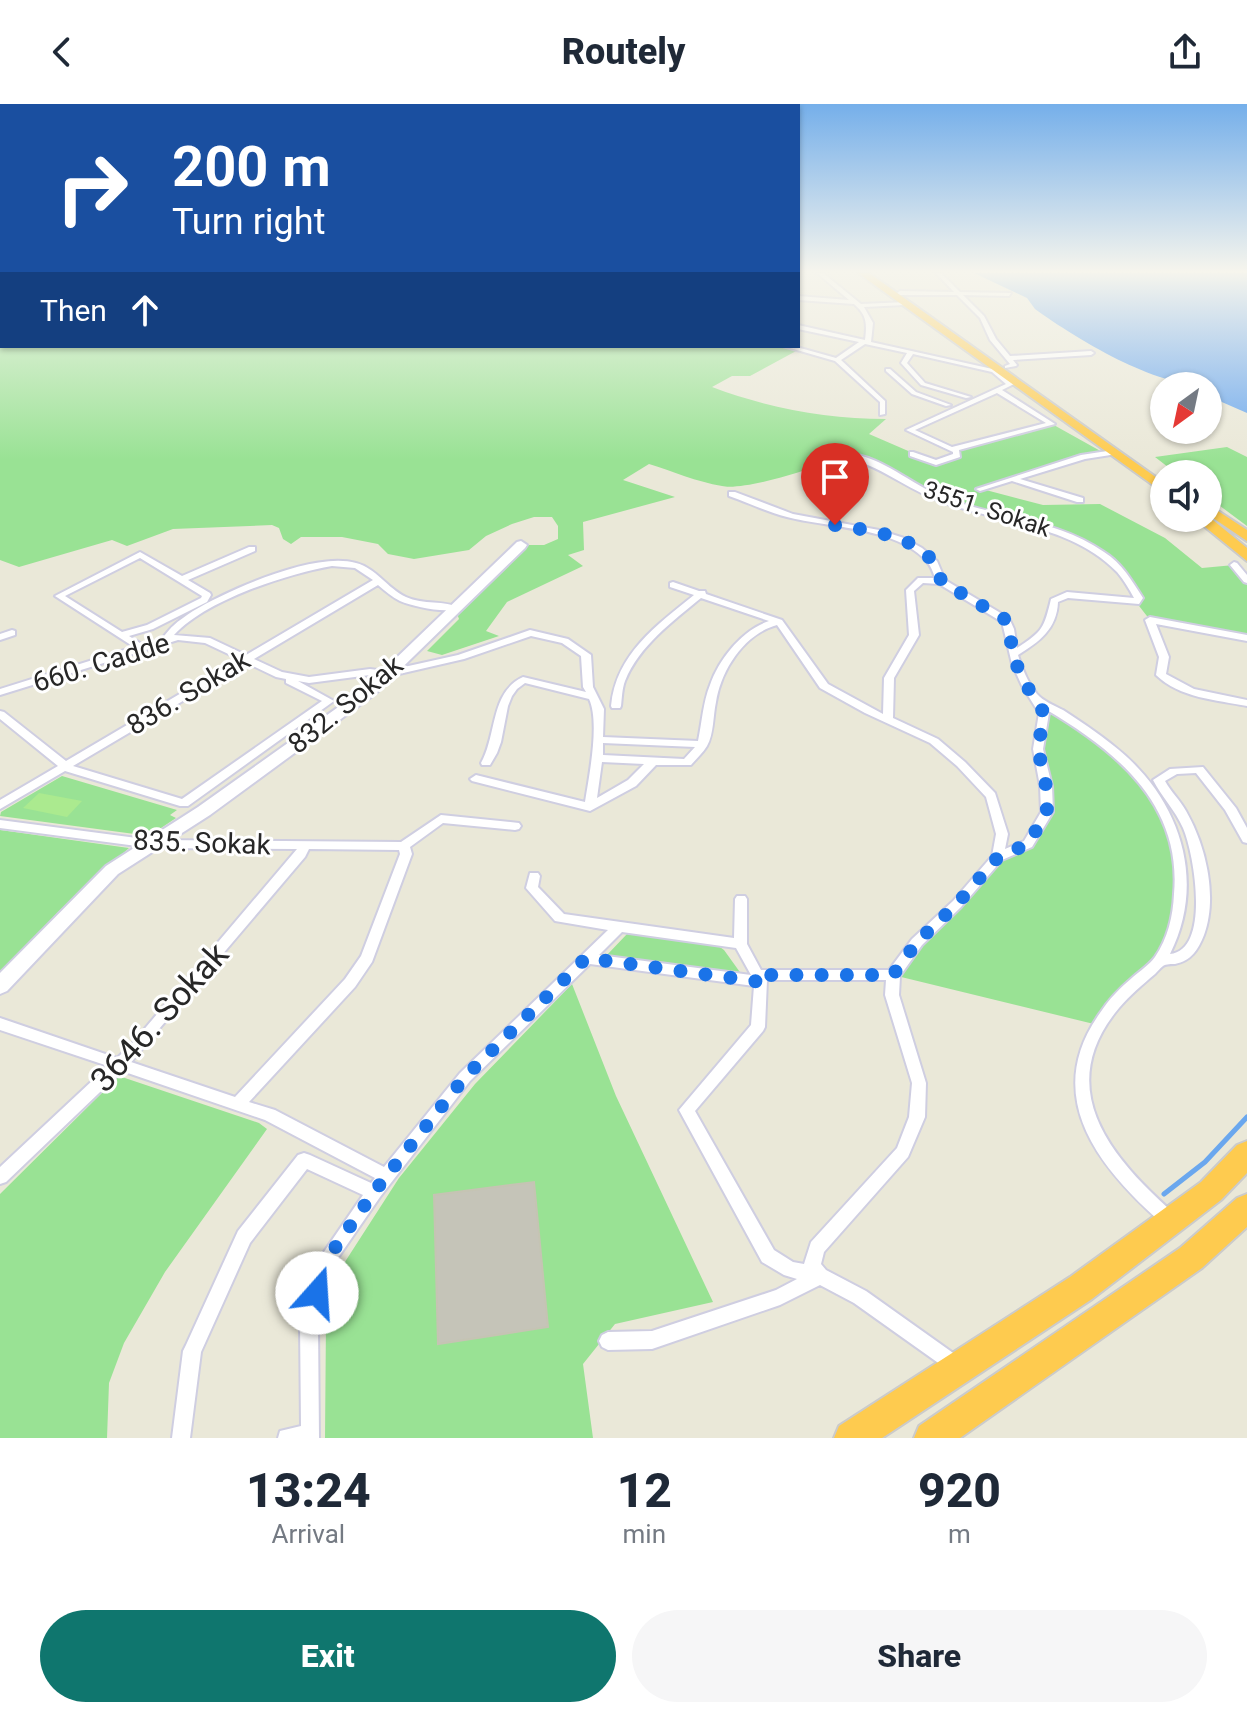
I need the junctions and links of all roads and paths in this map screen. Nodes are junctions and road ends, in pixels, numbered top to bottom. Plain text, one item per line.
1 (831, 335) edge
2 (867, 335) edge
3 (954, 335) edge
4 (954, 335) edge
5 (989, 335) edge
6 (865, 344) junction
7 (793, 348) edge
8 (1091, 353) dead end
9 (910, 354) junction
10 (837, 360) junction
11 (1001, 369) junction
12 (888, 370) dead end
13 (923, 384) junction
14 (906, 386) junction
15 (999, 391) junction
16 (968, 397) junction
17 (948, 405) junction
18 (882, 414) dead end
19 (908, 422) dead end
20 (952, 449) junction
21 (1114, 452) junction
22 (913, 454) dead end
23 (844, 455) dead end
24 (1150, 468) edge
25 (1150, 479) edge
26 (1015, 480) junction
27 (980, 489) dead end
28 (732, 494) dead end
29 (1080, 500) dead end
30 (1222, 518) edge
31 (1214, 532) edge
32 (1247, 537) edge
33 (521, 545) dead end
34 (252, 549) dead end
35 (1240, 561) edge
36 (181, 580) junction
37 (1247, 580) edge
38 (378, 581) junction
39 (941, 581) junction
40 (673, 585) dead end
41 (699, 596) junction
42 (455, 608) junction
43 (779, 622) junction
44 (12, 633) dead end
45 (121, 635) junction
46 (0, 637) edge
47 (1247, 638) edge
48 (164, 641) junction
49 (140, 647) junction
50 (1013, 654) junction
51 (245, 658) junction
52 (386, 674) junction
53 (279, 675) junction
54 (0, 692) edge
55 (593, 697) junction
56 (1034, 698) junction
57 (1247, 703) edge
58 (616, 706) dead end
59 (0, 714) edge
60 (888, 719) junction
61 (598, 740) junction
62 (703, 744) junction
63 (597, 758) junction
64 (652, 762) junction
65 (486, 763) dead end
66 (65, 765) junction
67 (476, 779) dead end
68 (0, 805) edge
69 (590, 807) junction
70 (0, 824) edge
71 (515, 826) dead end
72 (1247, 839) edge
73 (1001, 841) junction
74 (305, 845) junction
75 (138, 846) junction
76 (404, 846) junction
77 (1018, 849) junction
78 (998, 857) junction
79 (534, 876) dead end
80 (741, 899) dead end
81 (617, 929) junction
82 (740, 944) junction
83 (586, 958) junction
84 (1160, 960) junction
85 (893, 975) junction
86 (760, 979) junction
87 (0, 986) edge
88 (0, 1024) edge
89 (121, 1065) junction
90 (237, 1105) junction
91 (1247, 1154) edge
92 (386, 1176) junction
93 (0, 1177) edge
94 (374, 1192) junction
95 (1246, 1212) edge
96 (1171, 1221) junction
97 (820, 1276) junction
98 (608, 1341) dead end
99 (958, 1366) junction
100 (310, 1435) edge
101 (181, 1438) edge
102 (287, 1438) edge
103 (851, 1438) edge
104 (931, 1438) edge

1 - 6 street
2 - 6 street
3 - 11 highway
4 - 11 highway
5 - 11 street
6 - 9 street
6 - 10 street
7 - 10 street
8 - 11 street
9 - 11 street
9 - 13 street
10 - 18 street
11 - 15 street
11 - 16 street
11 - 21 highway
11 - 24 highway
12 - 14 street
13 - 14 street
13 - 16 street
14 - 17 street
15 - 20 street
15 - 20 street
16 - 17 street
17 - 19 street
20 - 22 street
21 - 25 highway
21 - 26 street
23 - 50 street, 3551. Sokak
26 - 27 street
26 - 29 street
28 - 39 street
30 - 32 highway
31 - 35 highway
33 - 42 street, 832. Sokak
34 - 36 street
35 - 37 street
36 - 45 street
36 - 45 street
38 - 42 street
38 - 48 street
38 - 51 street, 836. Sokak
39 - 50 street
39 - 60 street
40 - 41 street
41 - 43 street
41 - 58 street
42 - 52 street, 832. Sokak
43 - 60 street
43 - 62 street
44 - 46 street
45 - 49 street
47 - 57 street
48 - 49 street, 660. Cadde
48 - 51 street, 660. Cadde
49 - 54 street, 660. Cadde
50 - 56 street
51 - 53 street, 660. Cadde
51 - 66 street, 836. Sokak
52 - 53 street, 660. Cadde
52 - 55 street, 660. Cadde
52 - 75 street, 832. Sokak
53 - 66 street
55 - 61 street
55 - 65 street
56 - 77 street
56 - 84 street
59 - 66 street
60 - 73 street
61 - 62 street
61 - 63 street
62 - 64 street
63 - 64 street
63 - 69 street
64 - 69 street
66 - 68 street, 836. Sokak
67 - 69 street
70 - 75 street, 835. Sokak
71 - 76 street
72 - 84 street
73 - 77 street
73 - 78 street
74 - 75 street, 835. Sokak
74 - 76 street, 835. Sokak
74 - 89 street, 3646. Sokak
75 - 87 street, 832. Sokak
76 - 90 street
77 - 78 street
78 - 85 street
79 - 81 street
80 - 82 street
81 - 82 street
81 - 83 street
82 - 86 street
83 - 86 street
83 - 92 street
84 - 96 street
85 - 86 street
85 - 97 street
86 - 97 street
88 - 89 street
89 - 90 street
89 - 93 street, 3646. Sokak
90 - 92 street
91 - 96 highway
92 - 94 street
94 - 100 street
94 - 101 street
95 - 104 highway
96 - 99 highway
97 - 98 street
97 - 99 street
99 - 103 highway
100 - 102 street

